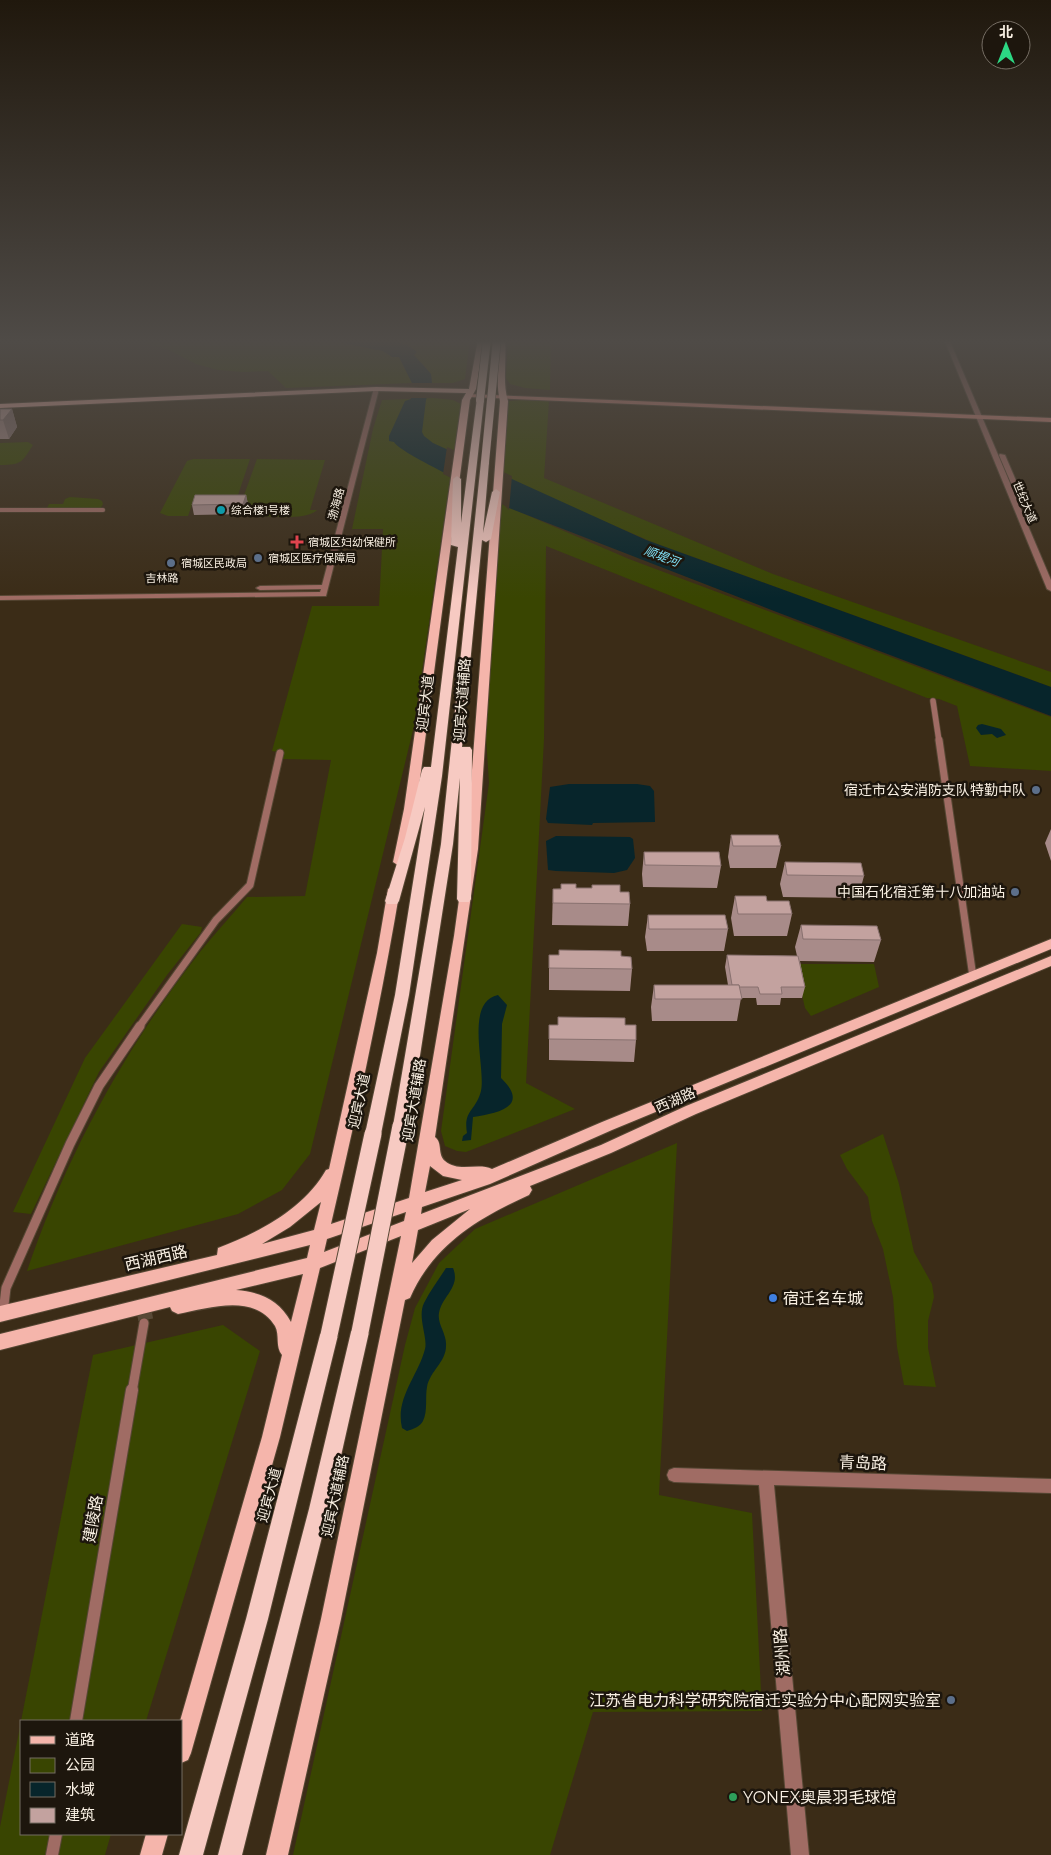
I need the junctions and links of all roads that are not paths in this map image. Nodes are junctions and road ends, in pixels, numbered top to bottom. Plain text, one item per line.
1 (367, 426) edge
2 (463, 426) edge
3 (477, 426) edge
4 (488, 426) edge
5 (502, 426) edge
6 (985, 426) edge
7 (986, 426) edge
8 (457, 481) junction
9 (495, 500) junction
10 (0, 510) edge
11 (103, 510) dead end
12 (1051, 572) edge
13 (1051, 589) edge
14 (472, 590) junction
15 (0, 591) edge
16 (324, 591) junction
17 (0, 598) edge
18 (451, 654) junction
19 (464, 675) junction
20 (933, 701) dead end
21 (280, 753) dead end
22 (464, 899) junction
23 (392, 901) junction
24 (1051, 944) edge
25 (1051, 961) edge
26 (973, 977) junction
27 (435, 1097) junction
28 (349, 1117) junction
29 (607, 1126) junction
30 (606, 1149) junction
31 (416, 1202) junction
32 (411, 1226) junction
33 (319, 1236) junction
34 (312, 1264) junction
35 (75, 1296) junction
36 (158, 1310) tunnel mouth
37 (1, 1314) edge
38 (139, 1319) joint
39 (389, 1338) junction
40 (4, 1341) edge
41 (288, 1364) junction
42 (674, 1475) dead end
43 (766, 1478) junction
44 (1051, 1486) edge
45 (76, 1720) edge
46 (182, 1748) edge
47 (56, 1835) edge
48 (157, 1835) edge
49 (52, 1855) edge
50 (151, 1855) edge
51 (191, 1855) edge
52 (230, 1855) edge
53 (277, 1855) edge
54 (800, 1855) edge

1 - 16 street, 渤海路
2 - 8 main road
3 - 18 highway, 迎宾大道, bridge
4 - 14 highway, bridge
5 - 9 main road, 迎宾大道辅路
6 - 13 street, 世纪大道
7 - 12 street, 世纪大道
8 - 18 highway
8 - 23 main road
9 - 14 highway
9 - 22 main road, 迎宾大道辅路
10 - 11 street
14 - 19 highway
15 - 16 street, 吉林路
16 - 17 street, 吉林路
18 - 23 highway
18 - 51 highway, 迎宾大道, bridge
19 - 22 highway
19 - 52 highway, bridge
20 - 26 street
21 - 37 street
22 - 27 main road, 迎宾大道辅路
23 - 28 main road
24 - 26 main road, 西湖路
25 - 30 main road, 西湖路
26 - 29 main road, 西湖路
27 - 29 main road
27 - 31 main road, 迎宾大道辅路
28 - 33 main road
28 - 35 main road
29 - 31 main road, 西湖路
30 - 32 main road, 西湖路
30 - 39 main road
31 - 32 main road, 迎宾大道辅路
31 - 33 main road, 西湖路
32 - 34 main road, 西湖路
32 - 39 main road, 迎宾大道辅路
33 - 34 main road
33 - 35 main road, 西湖西路
34 - 40 main road
34 - 41 main road
35 - 37 main road, 西湖西路
36 - 41 main road
38 - 40 main road
38 - 45 street, 建陵路
39 - 53 main road, 迎宾大道辅路
41 - 46 main road
42 - 43 street, 青岛路
43 - 44 street, 青岛路
43 - 54 street, 湖州路
47 - 49 street
48 - 50 main road

